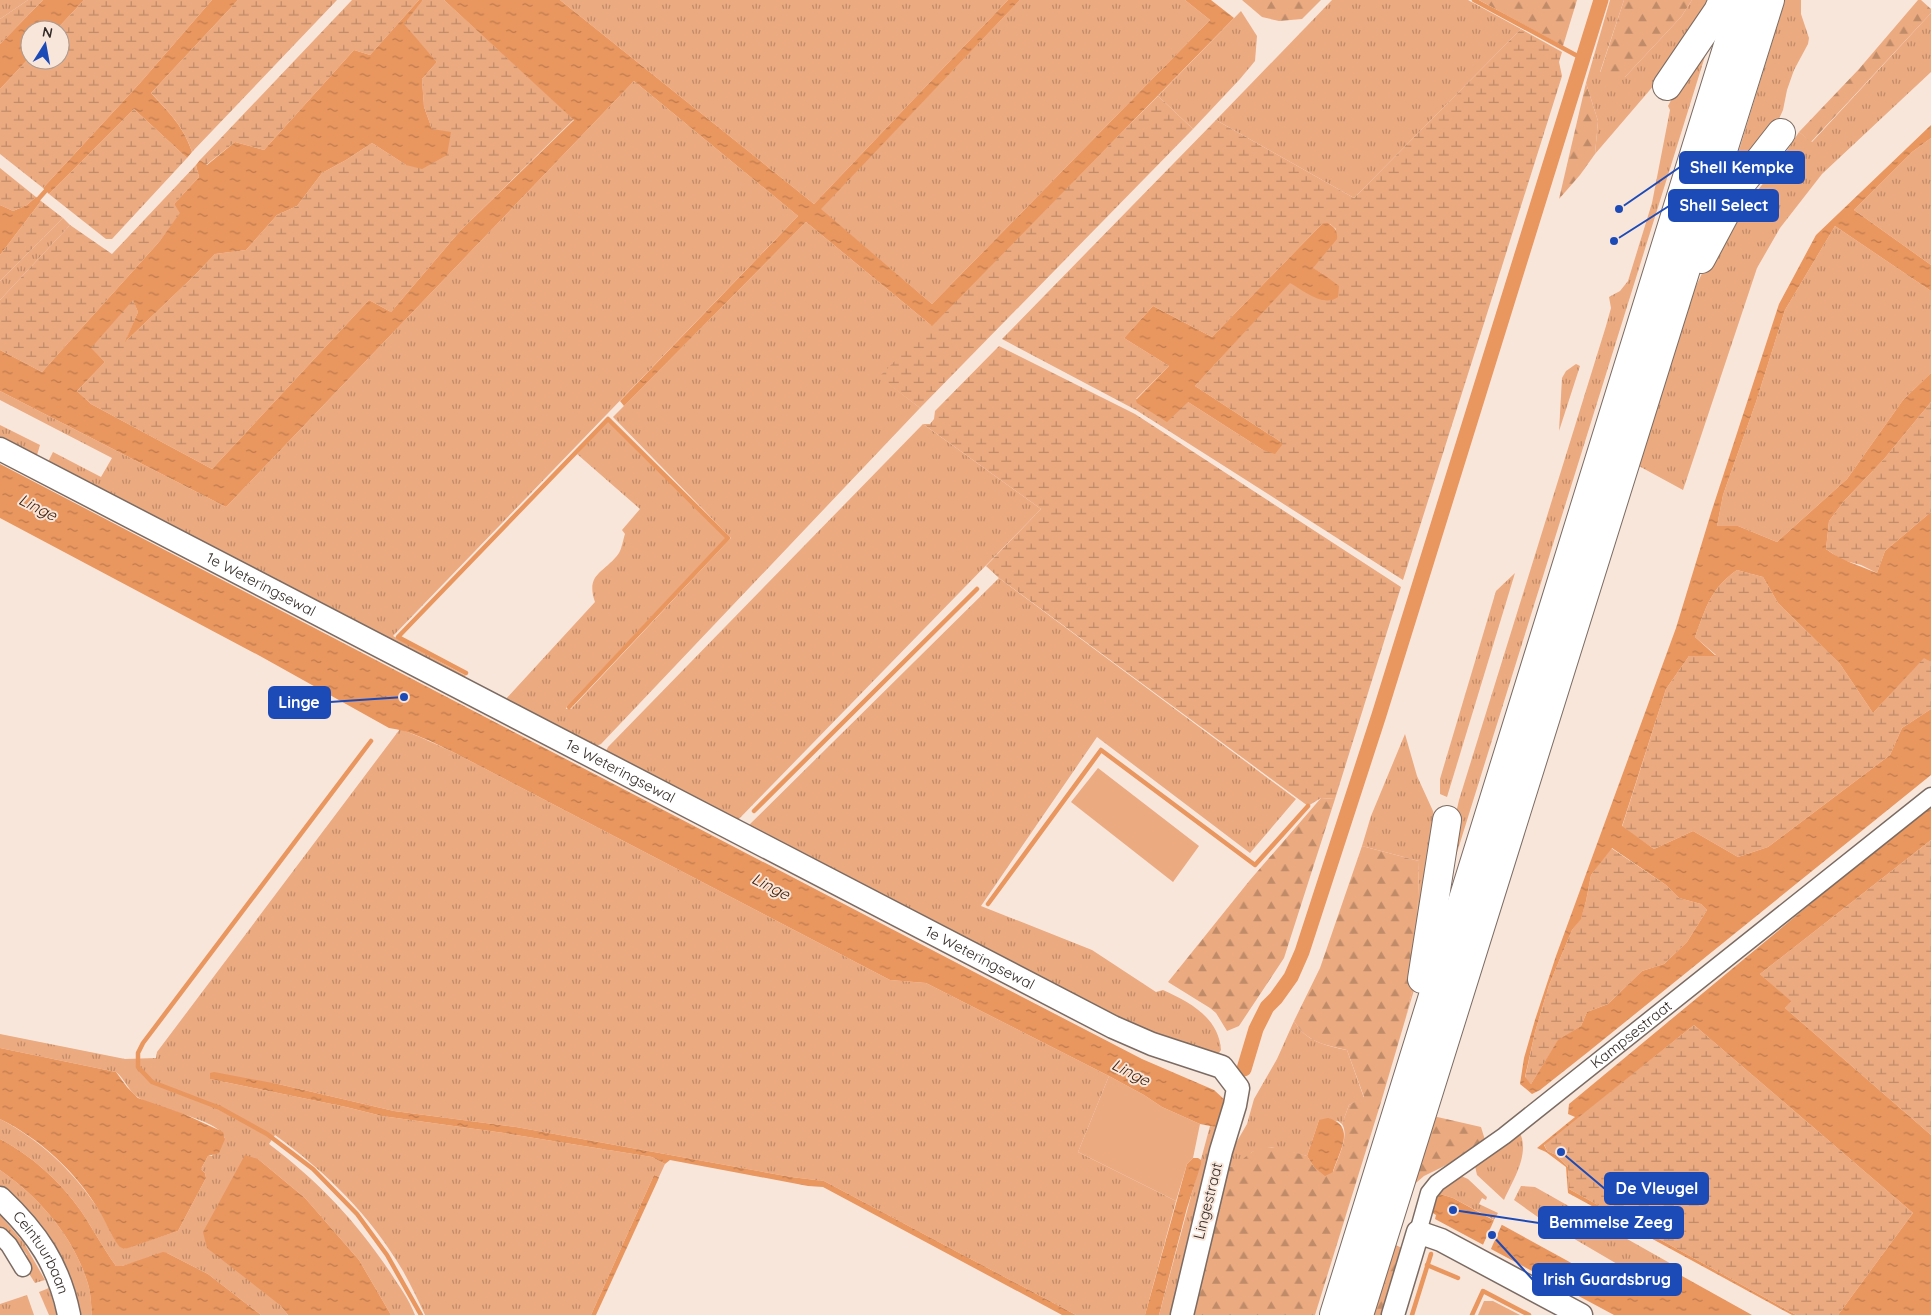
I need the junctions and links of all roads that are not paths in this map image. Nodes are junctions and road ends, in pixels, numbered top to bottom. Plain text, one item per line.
1 (1723, 0) edge
2 (1742, 0) edge
3 (1770, 0) edge
4 (1667, 86) dead end
5 (1781, 132) dead end
6 (1671, 315) junction
7 (0, 449) edge
8 (1931, 796) edge
9 (1447, 820) dead end
10 (1419, 1037) junction
11 (1238, 1088) joint
12 (0, 1198) edge
13 (1418, 1232) junction
14 (0, 1236) edge
15 (23, 1268) dead end
16 (69, 1315) edge
17 (1182, 1315) edge
18 (1334, 1315) edge
19 (1359, 1315) edge
20 (1393, 1315) edge
21 (1581, 1315) edge

1 - 4 highway
2 - 10 highway
3 - 6 highway
5 - 6 highway
6 - 19 highway
7 - 11 street, 1e Weteringsewal
8 - 13 street, Kampsestraat
9 - 10 highway
10 - 18 highway
11 - 17 street, Lingestraat
12 - 16 street, Ceintuurbaan
13 - 20 street, Kampsestraat
13 - 21 street
14 - 15 street

